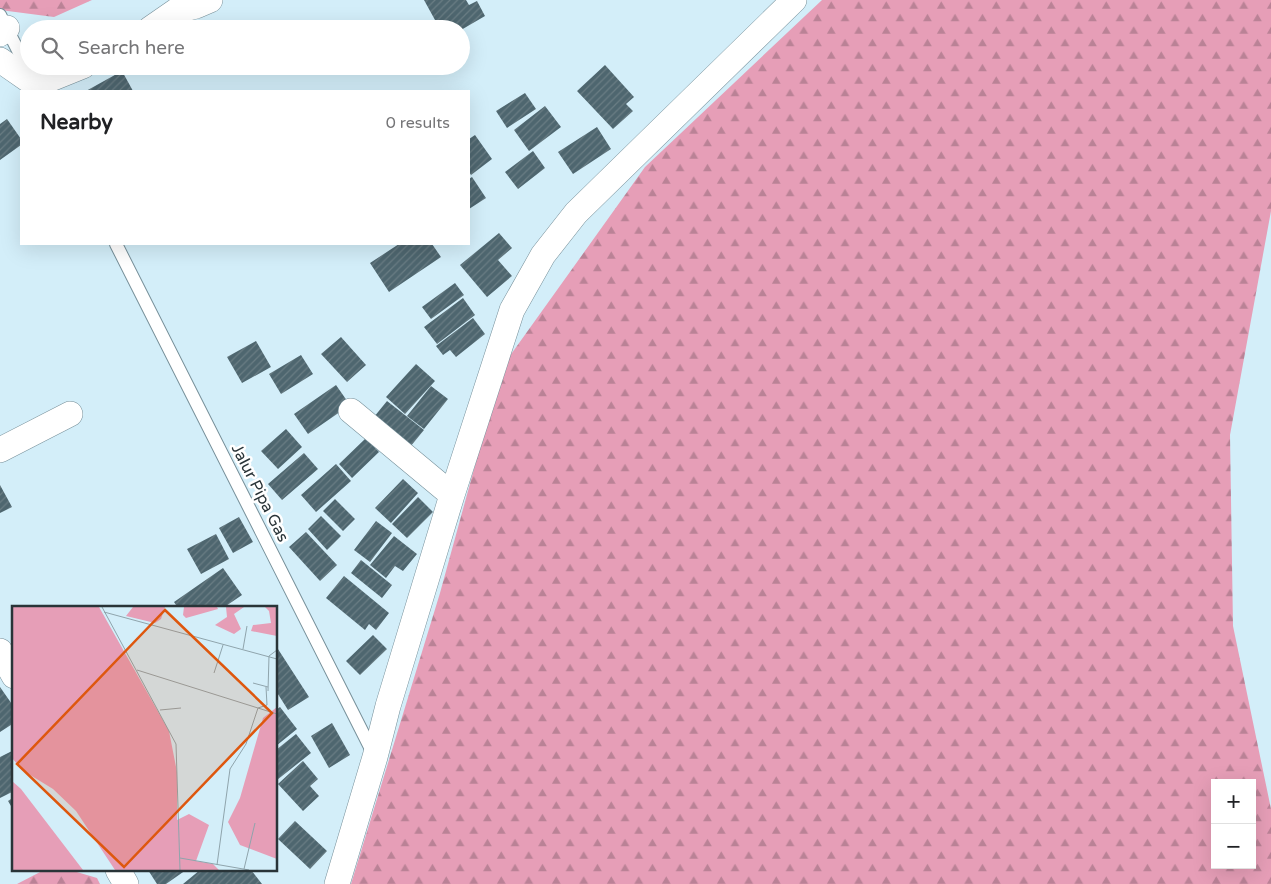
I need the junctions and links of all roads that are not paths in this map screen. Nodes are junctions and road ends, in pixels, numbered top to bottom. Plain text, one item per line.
1 (210, 0) edge
2 (794, 0) edge
3 (163, 20) edge
4 (2, 26) edge
5 (20, 58) edge
6 (0, 60) edge
7 (30, 75) edge
8 (64, 75) edge
9 (37, 88) edge
10 (117, 245) edge
11 (351, 411) dead end
12 (70, 414) dead end
13 (0, 450) edge
14 (452, 495) junction
15 (0, 650) edge
16 (12, 672) edge
17 (375, 757) junction
18 (119, 872) edge
19 (126, 884) edge
20 (337, 884) edge

1 - 3 street
2 - 14 street
4 - 5 lane
6 - 9 street
7 - 9 lane
8 - 9 street
10 - 17 lane, Jalur Pipa Gas
11 - 14 street
12 - 13 street
14 - 17 street
15 - 16 street
17 - 20 street
18 - 19 street

